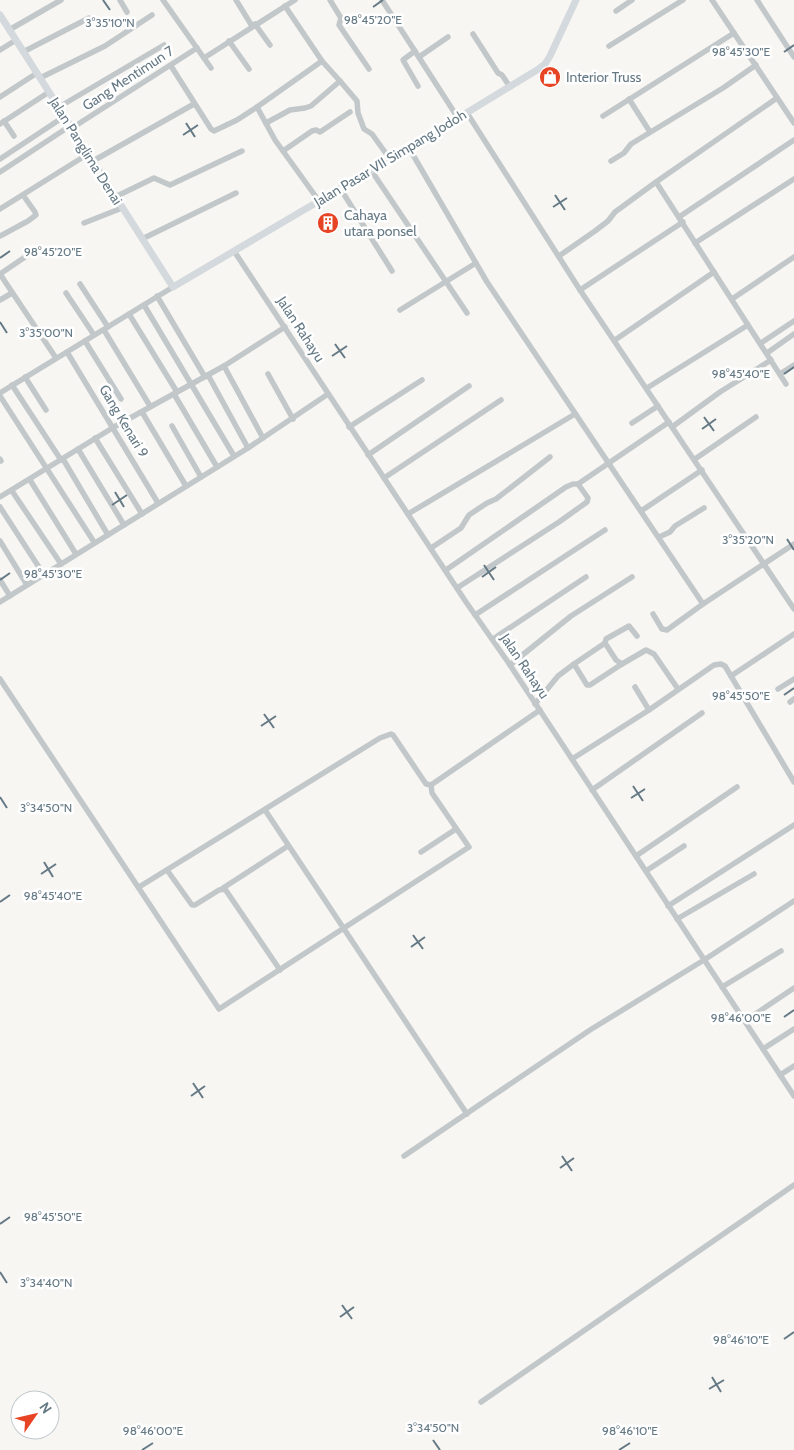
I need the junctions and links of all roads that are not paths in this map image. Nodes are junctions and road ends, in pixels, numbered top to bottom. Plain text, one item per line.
1 (61, 0) edge
2 (120, 0) edge
3 (163, 0) edge
4 (236, 0) edge
5 (295, 0) edge
6 (330, 0) edge
7 (382, 0) edge
8 (576, 0) edge
9 (632, 0) edge
10 (683, 0) edge
11 (712, 0) edge
12 (758, 0) edge
13 (286, 6) junction
14 (616, 11) dead end
15 (128, 12) dead end
16 (0, 15) edge
17 (152, 15) dead end
18 (88, 18) dead end
19 (254, 25) junction
20 (9, 30) junction
21 (734, 33) junction
22 (473, 34) dead end
23 (448, 37) dead end
24 (16, 40) junction
25 (229, 41) junction
26 (164, 44) dead end
27 (270, 45) dead end
28 (609, 46) dead end
29 (197, 48) junction
30 (0, 50) edge
31 (23, 52) junction
32 (417, 54) junction
33 (794, 57) edge
34 (204, 58) junction
35 (322, 61) junction
36 (756, 65) junction
37 (171, 66) junction
38 (211, 68) dead end
39 (249, 69) dead end
40 (369, 69) dead end
41 (38, 76) junction
42 (340, 81) junction
43 (418, 86) dead end
44 (510, 87) junction
45 (49, 92) junction
46 (0, 97) edge
47 (778, 98) junction
48 (629, 99) junction
49 (194, 104) junction
50 (59, 107) junction
51 (257, 107) junction
52 (350, 112) dead end
53 (467, 113) junction
54 (65, 116) junction
55 (603, 116) dead end
56 (458, 118) junction
57 (2, 123) edge
58 (266, 123) junction
59 (794, 124) edge
60 (71, 127) junction
61 (650, 132) junction
62 (14, 136) dead end
63 (794, 140) edge
64 (409, 148) junction
65 (283, 151) junction
66 (242, 152) dead end
67 (88, 154) junction
68 (0, 159) edge
69 (390, 159) junction
70 (93, 161) junction
71 (611, 161) dead end
72 (371, 170) junction
73 (0, 172) edge
74 (794, 179) edge
75 (656, 182) junction
76 (340, 188) junction
77 (236, 193) dead end
78 (23, 195) junction
79 (115, 197) junction
80 (319, 201) junction
81 (122, 208) junction
82 (0, 210) edge
83 (681, 220) junction
84 (84, 223) dead end
85 (0, 236) edge
86 (142, 239) junction
87 (695, 243) junction
88 (234, 251) junction
89 (28, 254) dead end
90 (559, 256) junction
91 (794, 257) edge
92 (476, 263) junction
93 (392, 271) dead end
94 (714, 272) junction
95 (0, 274) edge
96 (445, 281) junction
97 (80, 284) dead end
98 (172, 286) junction
99 (580, 290) junction
100 (12, 292) junction
101 (66, 293) dead end
102 (157, 296) junction
103 (732, 299) junction
104 (0, 300) edge
105 (144, 305) junction
106 (400, 310) dead end
107 (467, 313) dead end
108 (129, 314) junction
109 (794, 321) edge
110 (748, 324) junction
111 (285, 327) junction
112 (106, 328) junction
113 (794, 334) edge
114 (94, 335) junction
115 (615, 340) junction
116 (85, 341) junction
117 (761, 343) junction
118 (67, 352) junction
119 (767, 352) junction
120 (56, 358) junction
121 (771, 360) junction
122 (794, 365) edge
123 (224, 366) junction
124 (268, 374) dead end
125 (780, 374) junction
126 (206, 376) junction
127 (25, 377) junction
128 (422, 380) dead end
129 (786, 384) dead end
130 (12, 385) junction
131 (191, 385) junction
132 (469, 386) dead end
133 (647, 388) junction
134 (176, 393) junction
135 (0, 394) edge
136 (328, 394) junction
137 (121, 399) dead end
138 (501, 400) dead end
139 (150, 406) junction
140 (658, 406) junction
141 (46, 410) dead end
142 (142, 412) junction
143 (576, 414) junction
144 (756, 417) dead end
145 (293, 419) junction
146 (632, 423) dead end
147 (670, 424) junction
148 (172, 426) dead end
149 (114, 427) junction
150 (349, 427) junction
151 (96, 438) junction
152 (263, 438) junction
153 (248, 448) junction
154 (78, 449) junction
155 (368, 455) junction
156 (234, 456) junction
157 (550, 457) dead end
158 (695, 459) junction
159 (62, 460) junction
160 (609, 464) junction
161 (217, 467) junction
162 (46, 469) junction
163 (702, 470) junction
164 (201, 477) junction
165 (384, 478) junction
166 (30, 480) junction
167 (578, 484) junction
168 (186, 486) junction
169 (12, 491) junction
170 (0, 498) edge
171 (158, 503) junction
172 (0, 506) edge
173 (704, 508) dead end
174 (641, 511) junction
175 (142, 514) junction
176 (408, 514) junction
177 (124, 525) junction
178 (605, 530) dead end
179 (108, 535) junction
180 (659, 537) junction
181 (0, 542) edge
182 (94, 542) junction
183 (794, 544) edge
184 (431, 548) junction
185 (76, 554) junction
186 (764, 563) junction
187 (61, 564) junction
188 (446, 570) junction
189 (44, 575) junction
190 (586, 577) dead end
191 (632, 577) dead end
192 (0, 580) edge
193 (27, 585) junction
194 (457, 588) junction
195 (10, 596) junction
196 (0, 602) edge
197 (703, 604) junction
198 (794, 609) edge
199 (653, 614) dead end
200 (475, 615) junction
201 (794, 634) edge
202 (637, 636) dead end
203 (493, 639) junction
204 (605, 643) junction
205 (574, 664) junction
206 (618, 664) junction
207 (510, 666) junction
208 (731, 676) junction
209 (0, 679) edge
210 (794, 679) edge
211 (635, 687) dead end
212 (678, 689) junction
213 (778, 689) dead end
214 (536, 704) junction
215 (540, 710) junction
216 (649, 710) junction
217 (702, 713) dead end
218 (572, 759) junction
219 (794, 782) edge
220 (431, 786) junction
221 (737, 787) dead end
222 (592, 790) junction
223 (265, 810) junction
224 (794, 825) edge
225 (456, 829) junction
226 (288, 846) junction
227 (684, 846) dead end
228 (421, 852) dead end
229 (636, 856) junction
230 (168, 870) junction
231 (646, 872) junction
232 (754, 874) dead end
233 (139, 888) junction
234 (222, 888) junction
235 (792, 902) edge
236 (668, 906) junction
237 (794, 910) edge
238 (677, 919) junction
239 (343, 928) junction
240 (781, 950) dead end
241 (704, 960) junction
242 (280, 970) junction
243 (722, 986) junction
244 (794, 988) edge
245 (745, 1022) junction
246 (794, 1029) edge
247 (763, 1049) junction
248 (794, 1066) edge
249 (780, 1075) junction
250 (794, 1096) edge
251 (467, 1114) junction
252 (404, 1156) dead end
253 (794, 1185) edge
254 (481, 1402) dead end

1 - 20 street
2 - 15 street
3 - 29 street
4 - 19 street
5 - 13 street
6 - 40 street
7 - 32 street
8 - 44 main road, Jalan Pasar VII Simpang Jodoh
9 - 14 street
10 - 28 street
11 - 21 street
12 - 33 street
13 - 19 street
13 - 35 street
16 - 20 main road, Jalan Panglima Denai
17 - 41 street
18 - 31 street
19 - 25 street
19 - 27 street
20 - 24 main road, Jalan Panglima Denai
21 - 36 street
21 - 48 street
22 - 44 street
23 - 32 street
24 - 30 street
24 - 31 main road, Jalan Panglima Denai
25 - 34 street
25 - 39 street
26 - 50 street
29 - 34 street
29 - 37 street, Gang Mentimun 7
31 - 41 main road, Jalan Panglima Denai
32 - 43 street
32 - 56 street
34 - 38 street
35 - 42 street
35 - 51 street
36 - 47 street
36 - 61 street
37 - 49 street
37 - 60 street, Gang Mentimun 7
41 - 45 main road, Jalan Panglima Denai
41 - 46 street
42 - 58 street
42 - 69 street
44 - 53 main road, Jalan Pasar VII Simpang Jodoh
45 - 50 main road, Jalan Panglima Denai
45 - 57 street
47 - 59 street
47 - 75 street
48 - 55 street
48 - 61 street
49 - 51 street
49 - 70 street
50 - 54 main road, Jalan Panglima Denai
51 - 58 street
52 - 65 street
53 - 56 main road, Jalan Pasar VII Simpang Jodoh
53 - 90 street
54 - 60 main road, Jalan Panglima Denai
54 - 68 street
56 - 64 main road, Jalan Pasar VII Simpang Jodoh
57 - 62 street
58 - 65 street
60 - 67 main road, Jalan Panglima Denai
60 - 73 street, Gang Mentimun 7
61 - 71 street
63 - 83 street
64 - 69 main road, Jalan Pasar VII Simpang Jodoh
64 - 92 street
65 - 80 street
66 - 79 street
67 - 70 main road, Jalan Panglima Denai
67 - 78 street
69 - 72 main road, Jalan Pasar VII Simpang Jodoh
70 - 79 main road, Jalan Panglima Denai
72 - 76 main road, Jalan Pasar VII Simpang Jodoh
72 - 96 street
74 - 87 street
75 - 83 street
75 - 90 street
76 - 80 main road, Jalan Pasar VII Simpang Jodoh
76 - 93 street
77 - 86 street
78 - 82 street
78 - 85 street
79 - 81 main road, Jalan Panglima Denai
80 - 88 main road, Jalan Pasar VII Simpang Jodoh
81 - 84 street
81 - 86 main road, Jalan Panglima Denai
83 - 87 street
83 - 99 street
86 - 98 main road, Jalan Panglima Denai
87 - 94 street
88 - 98 main road, Jalan Pasar VII Simpang Jodoh
88 - 111 street, Jalan Rahayu
89 - 95 street
90 - 99 street
91 - 103 street
92 - 96 street
92 - 143 street
94 - 103 street
94 - 115 street
95 - 100 street
96 - 106 street
96 - 107 street
97 - 112 street
98 - 102 street
99 - 115 street
100 - 104 street
100 - 120 street
101 - 114 street
102 - 105 street
102 - 126 street
103 - 110 street
105 - 108 street
105 - 131 street
108 - 112 street
108 - 134 street
109 - 117 street
110 - 117 street
110 - 133 street
111 - 123 street
111 - 136 street, Jalan Rahayu
112 - 114 street
112 - 139 street
113 - 119 street
114 - 116 street
115 - 133 street
116 - 118 street
116 - 137 street
117 - 119 street
118 - 120 street
118 - 149 street, Gang Kenari 9
119 - 121 street
120 - 127 street
121 - 125 street
121 - 147 street
122 - 125 street
123 - 126 street
123 - 152 street
124 - 145 street
125 - 129 street
126 - 131 street
126 - 153 street
127 - 130 street
127 - 141 street
128 - 150 street
130 - 135 street
130 - 159 street
131 - 134 street
131 - 156 street
132 - 155 street
133 - 140 street
134 - 139 street
134 - 161 street
135 - 162 street
136 - 145 street
136 - 150 street, Jalan Rahayu
138 - 165 street
139 - 142 street
140 - 146 street
140 - 147 street
142 - 149 street
142 - 168 street
143 - 160 street
143 - 176 street
144 - 158 street
145 - 152 street
147 - 158 street
147 - 160 street
148 - 164 street
149 - 151 street
149 - 171 street, Gang Kenari 9
150 - 155 street, Jalan Rahayu
151 - 154 street
151 - 175 street
152 - 153 street
153 - 156 street
154 - 159 street
154 - 177 street
155 - 165 street, Jalan Rahayu
156 - 161 street
157 - 184 street
158 - 163 street
159 - 162 street
159 - 179 street
160 - 167 street
160 - 174 street
161 - 164 street
162 - 166 street
162 - 182 street
163 - 174 street
163 - 186 street
164 - 168 street
165 - 176 street, Jalan Rahayu
166 - 169 street
166 - 185 street
167 - 188 street
167 - 194 street
168 - 171 street
169 - 170 street
169 - 187 street
171 - 175 street
172 - 189 street
173 - 180 street
174 - 180 street
175 - 177 street
176 - 184 street, Jalan Rahayu
177 - 179 street
178 - 200 street
179 - 182 street
180 - 197 street
181 - 193 street
182 - 185 street
183 - 186 street
184 - 188 street, Jalan Rahayu
185 - 187 street
186 - 197 street
186 - 198 street
187 - 189 street
188 - 194 street, Jalan Rahayu
189 - 193 street
190 - 203 street
191 - 207 street
192 - 195 street
193 - 195 street
194 - 200 street, Jalan Rahayu
195 - 196 street
197 - 199 street
200 - 203 street, Jalan Rahayu
201 - 208 street
202 - 204 street
203 - 207 street, Jalan Rahayu
204 - 205 street
204 - 206 street
205 - 206 street
205 - 214 street
206 - 212 street
207 - 214 street, Jalan Rahayu
208 - 212 street
208 - 219 street
209 - 233 street
210 - 213 street
211 - 216 street
212 - 216 street
214 - 215 street, Jalan Rahayu
215 - 218 street, Jalan Rahayu
215 - 220 street
216 - 218 street
217 - 222 street
218 - 222 street, Jalan Rahayu
220 - 223 street
220 - 225 street
221 - 229 street
222 - 229 street, Jalan Rahayu
223 - 226 street
223 - 230 street
224 - 236 street
225 - 228 street
225 - 239 street
226 - 234 street
226 - 239 street
227 - 231 street
229 - 231 street, Jalan Rahayu
230 - 233 street
230 - 234 street
231 - 236 street, Jalan Rahayu
232 - 238 street
233 - 242 street
234 - 242 street
235 - 237 street
235 - 241 street
236 - 238 street, Jalan Rahayu
238 - 241 street, Jalan Rahayu
239 - 242 street
239 - 251 street
240 - 243 street
241 - 243 street, Jalan Rahayu
241 - 251 street
243 - 245 street, Jalan Rahayu
244 - 245 street
245 - 247 street, Jalan Rahayu
246 - 247 street
247 - 249 street, Jalan Rahayu
248 - 249 street
249 - 250 street, Jalan Rahayu
251 - 252 street
253 - 254 street

